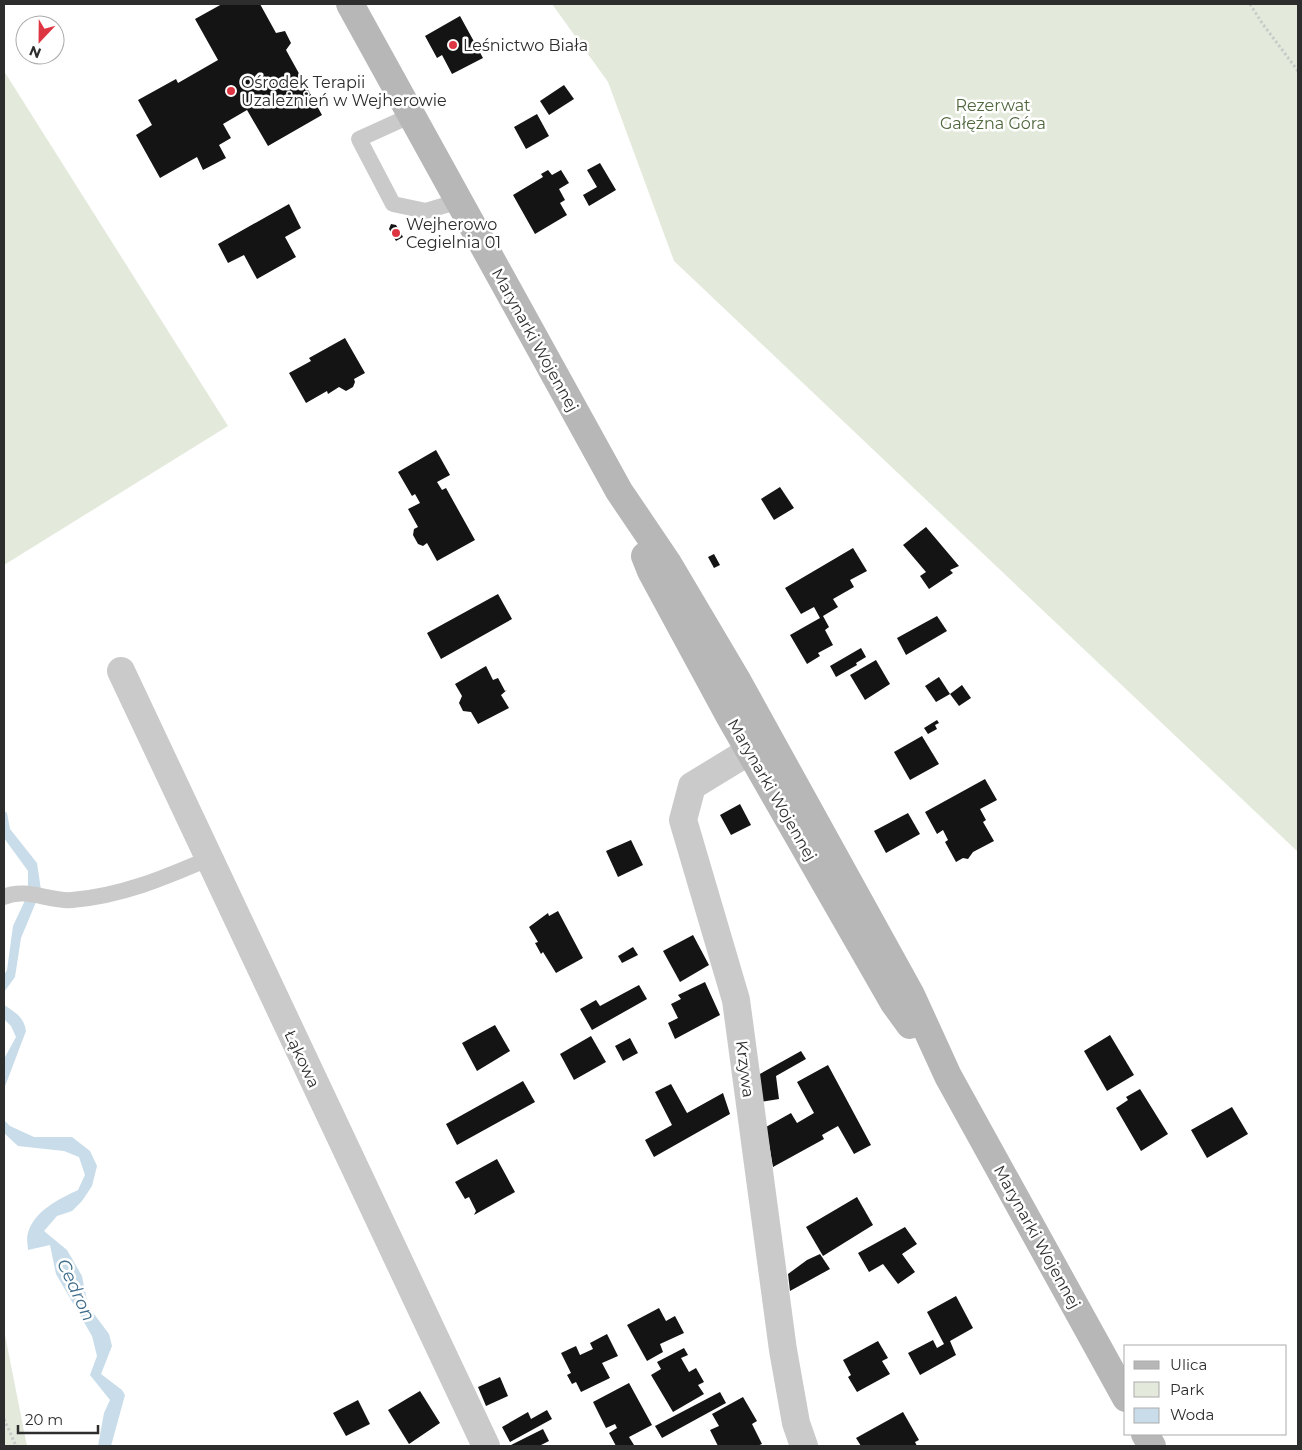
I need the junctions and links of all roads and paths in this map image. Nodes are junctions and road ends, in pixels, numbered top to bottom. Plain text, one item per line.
1 (350, 4) edge
2 (1250, 4) edge
3 (1298, 71) edge
4 (412, 116) junction
5 (459, 201) junction
6 (121, 670) dead end
7 (759, 745) junction
8 (208, 859) junction
9 (4, 896) edge
10 (1124, 1394) edge
11 (4, 1419) edge
12 (1146, 1435) edge
13 (16, 1446) edge
14 (486, 1446) edge
15 (804, 1446) edge
16 (1152, 1446) edge

1 - 4 main road, Marynarki Wojennej
2 - 3 path
4 - 5 main road, Marynarki Wojennej
4 - 5 lane
5 - 7 main road, Marynarki Wojennej
6 - 8 street, Łąkowa
7 - 10 main road, Marynarki Wojennej
7 - 15 street, Krzywa
8 - 9 lane
8 - 14 street, Łąkowa
11 - 13 path
12 - 16 main road

